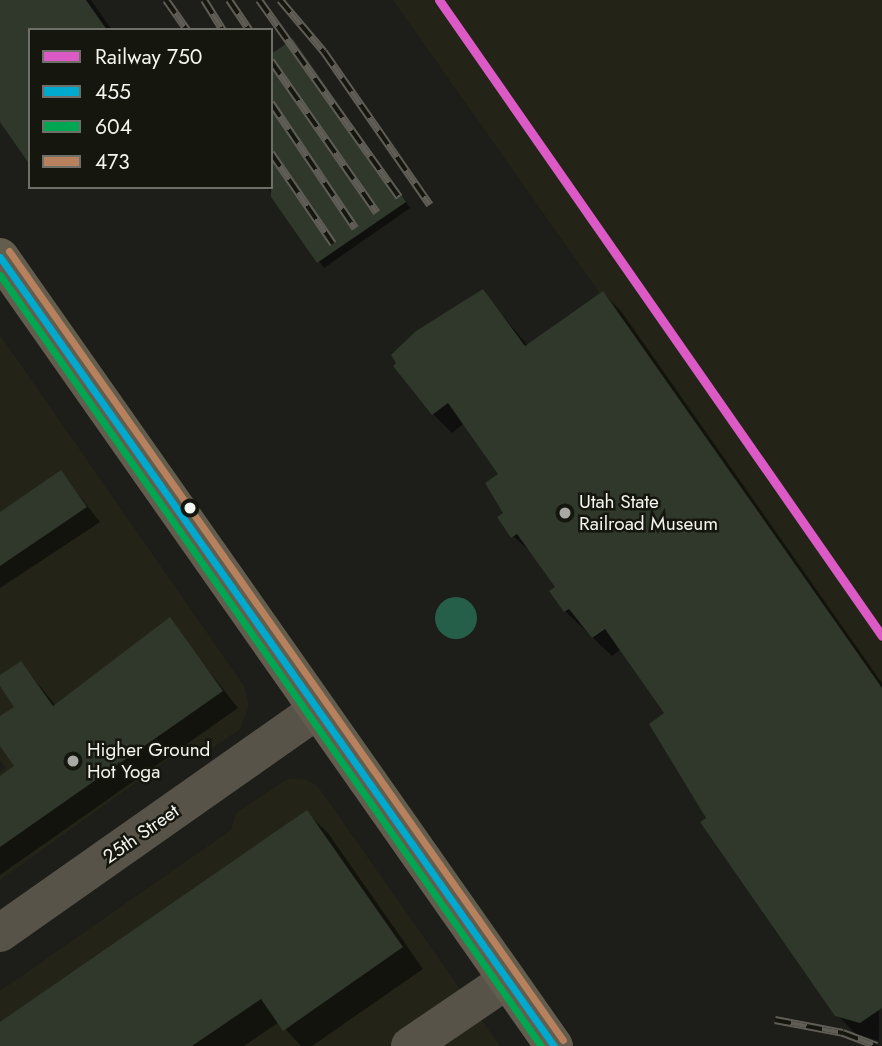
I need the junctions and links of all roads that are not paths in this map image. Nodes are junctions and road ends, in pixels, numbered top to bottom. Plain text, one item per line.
1 (0, 257) edge
2 (317, 710) junction
3 (0, 933) edge
4 (507, 980) junction
5 (421, 1043) edge
6 (554, 1046) edge

1 - 2 main road
2 - 3 street, 25th Street
2 - 4 main road
4 - 5 street
4 - 6 main road

